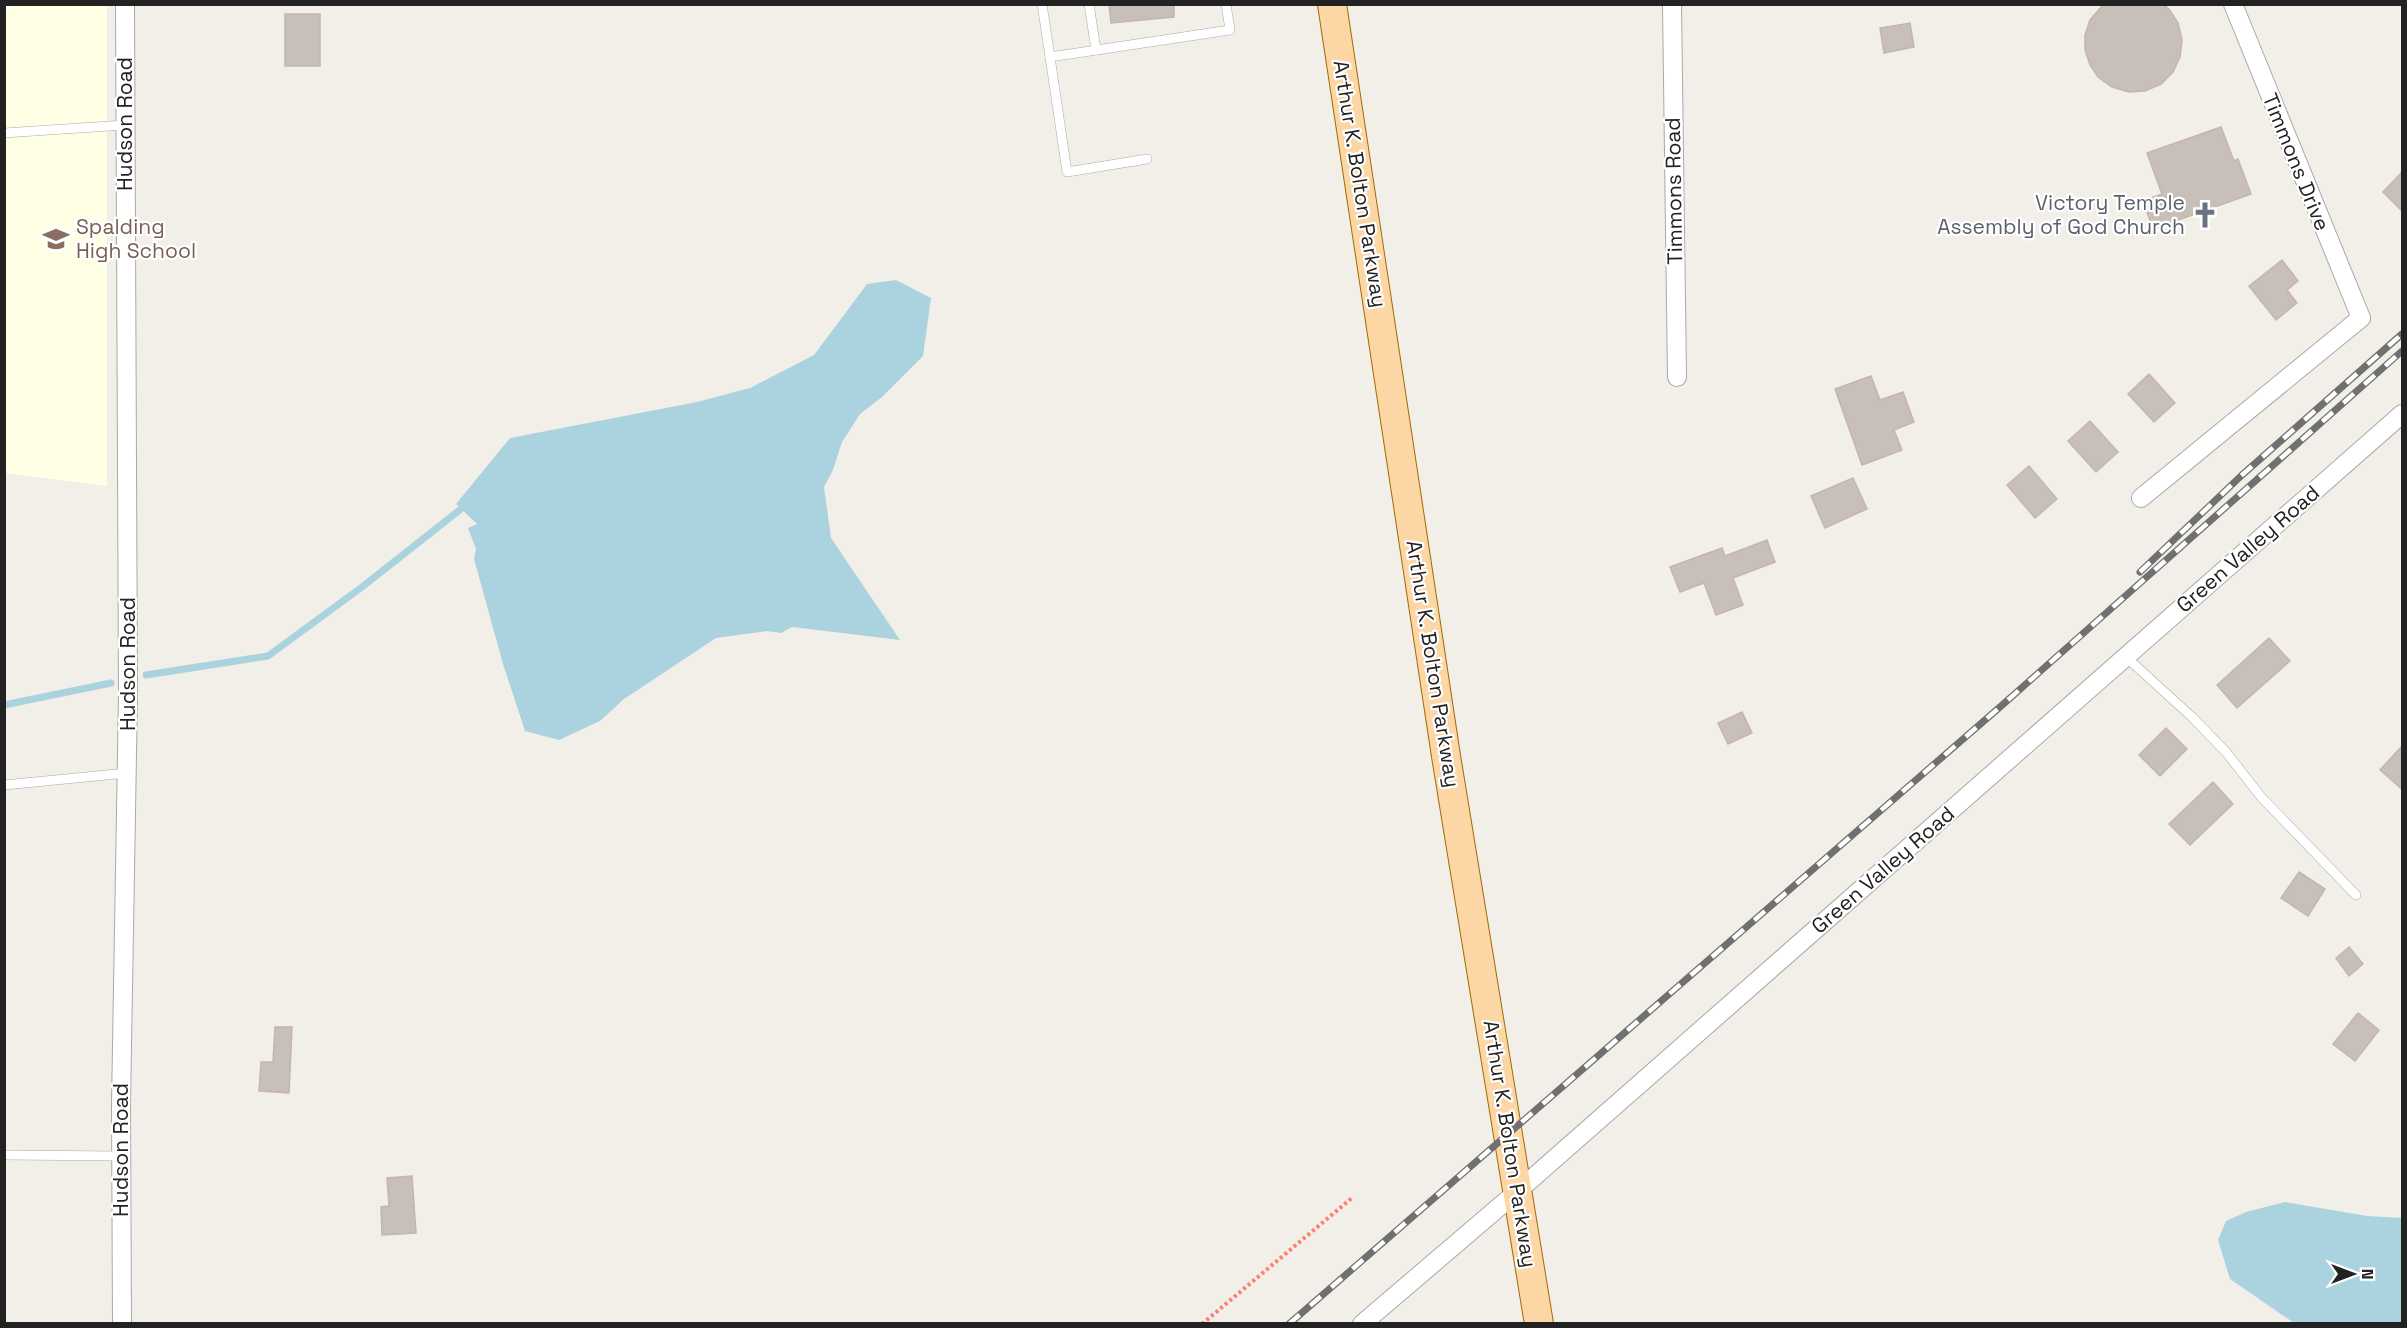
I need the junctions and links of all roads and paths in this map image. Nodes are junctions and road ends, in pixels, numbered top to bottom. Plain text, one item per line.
1 (125, 4) edge
2 (1042, 4) edge
3 (1089, 4) edge
4 (1226, 4) edge
5 (1332, 4) edge
6 (1672, 4) edge
7 (2233, 4) edge
8 (1096, 50) junction
9 (1050, 57) junction
10 (124, 125) junction
11 (4, 133) edge
12 (1147, 159) dead end
13 (1677, 377) dead end
14 (2403, 414) edge
15 (2141, 498) dead end
16 (2126, 657) junction
17 (127, 773) junction
18 (4, 785) edge
19 (2356, 895) dead end
20 (4, 1155) edge
21 (121, 1156) junction
22 (1519, 1190) junction
23 (1353, 1197) dead end
24 (122, 1323) edge
25 (1202, 1323) edge
26 (1362, 1323) edge
27 (1539, 1323) edge

1 - 10 street, Hudson Road
2 - 9 lane
3 - 8 lane
4 - 8 lane
5 - 22 main road, Arthur K. Bolton Parkway
6 - 13 street, Timmons Road
7 - 15 street, Timmons Drive
8 - 9 lane
9 - 12 lane
10 - 11 lane
10 - 17 street, Hudson Road
14 - 16 street, Green Valley Road
16 - 19 lane
16 - 22 street, Green Valley Road
17 - 18 lane
17 - 21 street, Hudson Road
20 - 21 lane
21 - 24 street, Hudson Road
22 - 26 street, Green Valley Road
22 - 27 main road, Arthur K. Bolton Parkway
23 - 25 path

